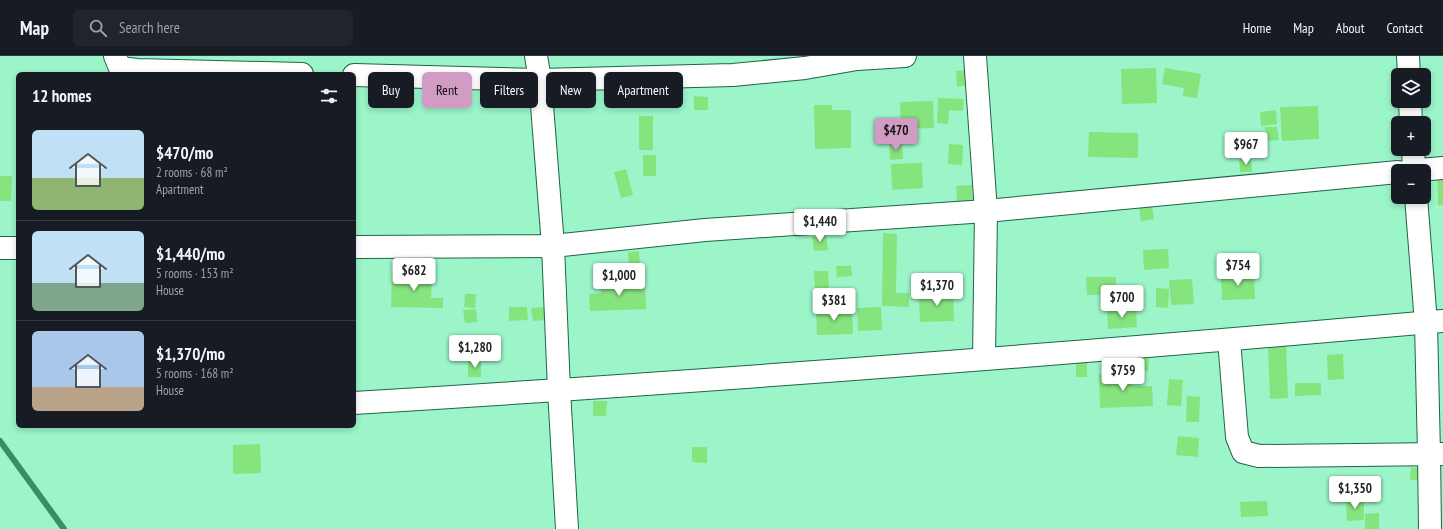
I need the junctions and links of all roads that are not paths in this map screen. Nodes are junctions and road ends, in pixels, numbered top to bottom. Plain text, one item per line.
1 (115, 56) edge
2 (536, 56) edge
3 (905, 56) edge
4 (975, 56) edge
5 (1408, 56) edge
6 (1409, 68) edge
7 (220, 72) edge
8 (356, 75) edge
9 (540, 80) junction
10 (1443, 168) edge
11 (1431, 169) edge
12 (1391, 173) edge
13 (1417, 204) edge
14 (986, 211) junction
15 (553, 246) junction
16 (356, 247) edge
17 (0, 248) edge
18 (16, 248) edge
19 (1434, 322) edge
20 (1229, 340) junction
21 (984, 360) junction
22 (559, 390) junction
23 (356, 403) edge
24 (1436, 454) edge
25 (567, 529) edge
26 (1430, 529) edge

1 - 7 street
2 - 9 street
3 - 9 street
4 - 14 street
5 - 6 street
8 - 9 street
9 - 15 street
10 - 11 street
12 - 14 street
13 - 19 street
14 - 15 street
14 - 21 street
15 - 16 street
15 - 22 street
17 - 18 street
19 - 20 street
19 - 24 street
20 - 21 street
20 - 24 street
21 - 22 street
22 - 23 street
22 - 25 street
24 - 26 street

